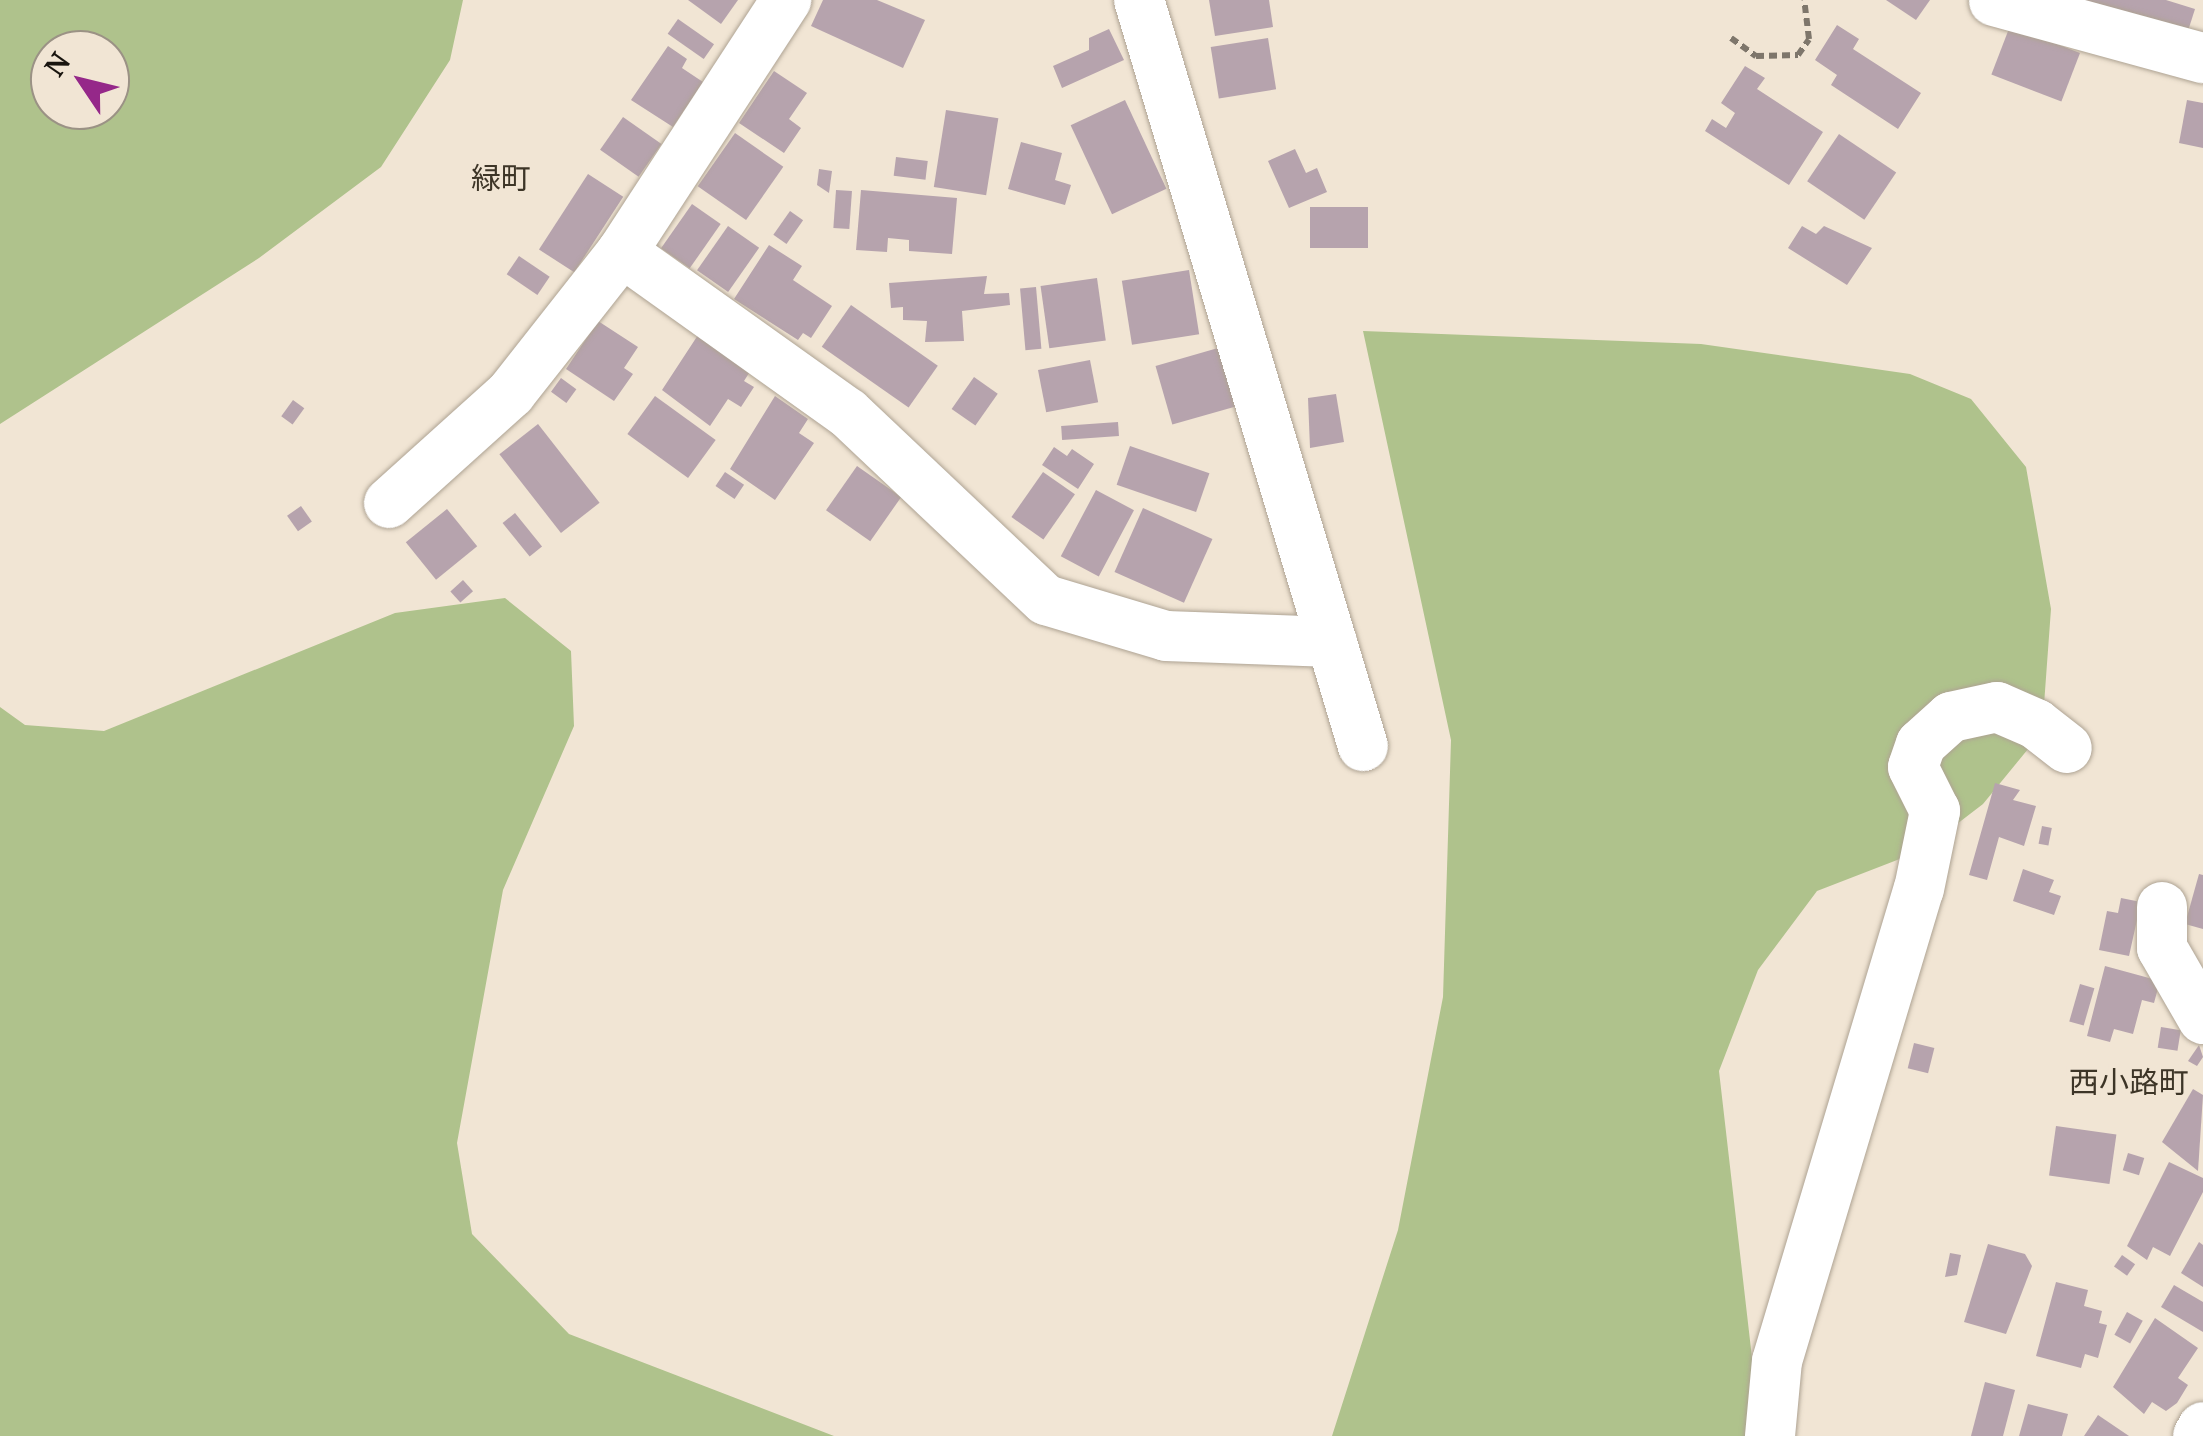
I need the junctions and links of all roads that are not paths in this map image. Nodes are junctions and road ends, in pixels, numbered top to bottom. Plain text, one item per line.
1 (786, 0) edge
2 (1139, 0) edge
3 (1994, 1) edge
4 (2203, 58) edge
5 (622, 252) junction
6 (389, 503) dead end
7 (1332, 642) junction
8 (1363, 746) dead end
9 (2067, 748) dead end
10 (2162, 908) dead end
11 (2203, 1019) edge
12 (2203, 1427) edge
13 (1770, 1436) edge
14 (2198, 1436) edge

1 - 5 street
2 - 7 street
3 - 4 street
5 - 6 street
5 - 7 street
7 - 8 street
9 - 13 street
10 - 11 street
12 - 14 street

